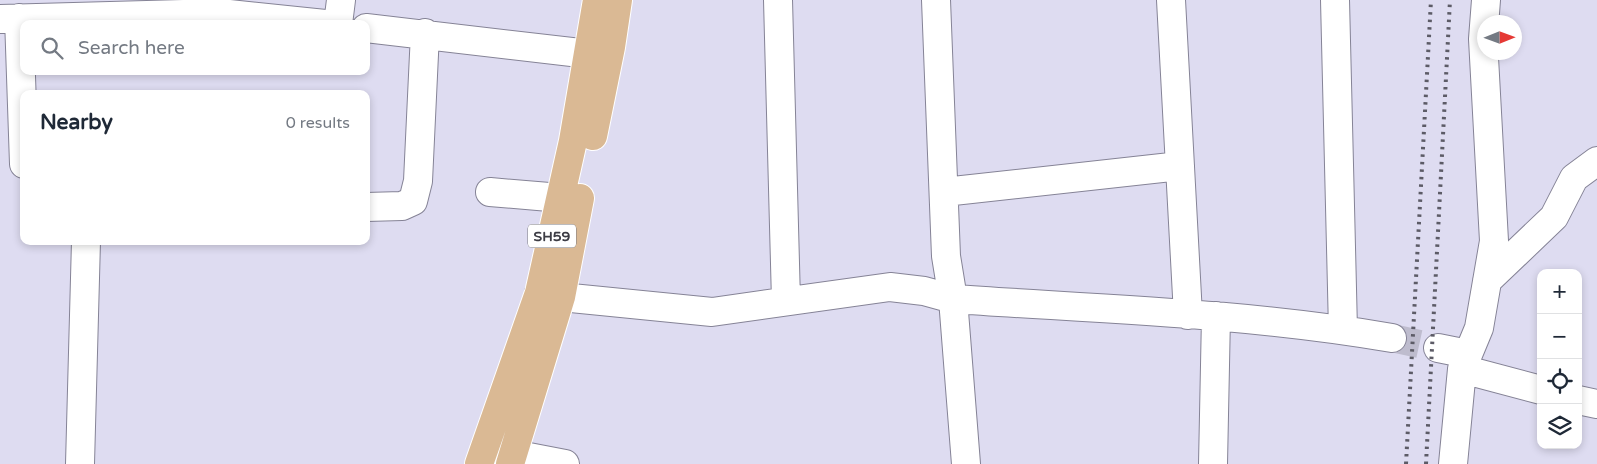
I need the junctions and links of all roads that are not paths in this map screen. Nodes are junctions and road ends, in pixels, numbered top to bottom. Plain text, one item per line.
1 (341, 0) edge
2 (597, 0) edge
3 (618, 0) edge
4 (778, 0) edge
5 (936, 0) edge
6 (1171, 0) edge
7 (1335, 0) edge
8 (1486, 0) edge
9 (10, 19) edge
10 (287, 20) edge
11 (338, 20) edge
12 (370, 28) edge
13 (424, 33) junction
14 (589, 54) junction
15 (20, 123) edge
16 (1597, 161) edge
17 (1180, 166) junction
18 (490, 192) dead end
19 (944, 192) junction
20 (561, 198) junction
21 (370, 207) edge
22 (86, 245) edge
23 (1487, 281) junction
24 (550, 295) junction
25 (953, 299) junction
26 (786, 302) junction
27 (1188, 316) junction
28 (1216, 316) junction
29 (1343, 330) junction
30 (1392, 338) tunnel mouth
31 (1438, 348) tunnel mouth
32 (1465, 362) junction
33 (1537, 389) edge
34 (1582, 401) edge
35 (1597, 404) edge
36 (512, 459) edge
37 (80, 464) edge
38 (479, 464) edge
39 (565, 464) edge
40 (966, 464) edge
41 (1213, 464) edge
42 (1453, 464) edge

1 - 11 street
2 - 14 main road, SH59
3 - 24 main road
4 - 26 street
5 - 19 street
6 - 17 street
7 - 29 street
8 - 23 street
9 - 10 street
9 - 15 street
12 - 13 street
13 - 14 street
13 - 21 street
14 - 20 main road, SH59
16 - 23 street
17 - 19 street
17 - 27 street
18 - 20 street
19 - 25 street
20 - 24 main road, SH59
22 - 37 street
23 - 32 street
24 - 26 street
24 - 36 main road
24 - 38 main road, SH59
25 - 26 street
25 - 27 street
25 - 40 street
27 - 28 street
28 - 29 street
28 - 41 street
29 - 30 street
31 - 32 street
32 - 33 street
32 - 42 street
34 - 35 street
36 - 39 street

